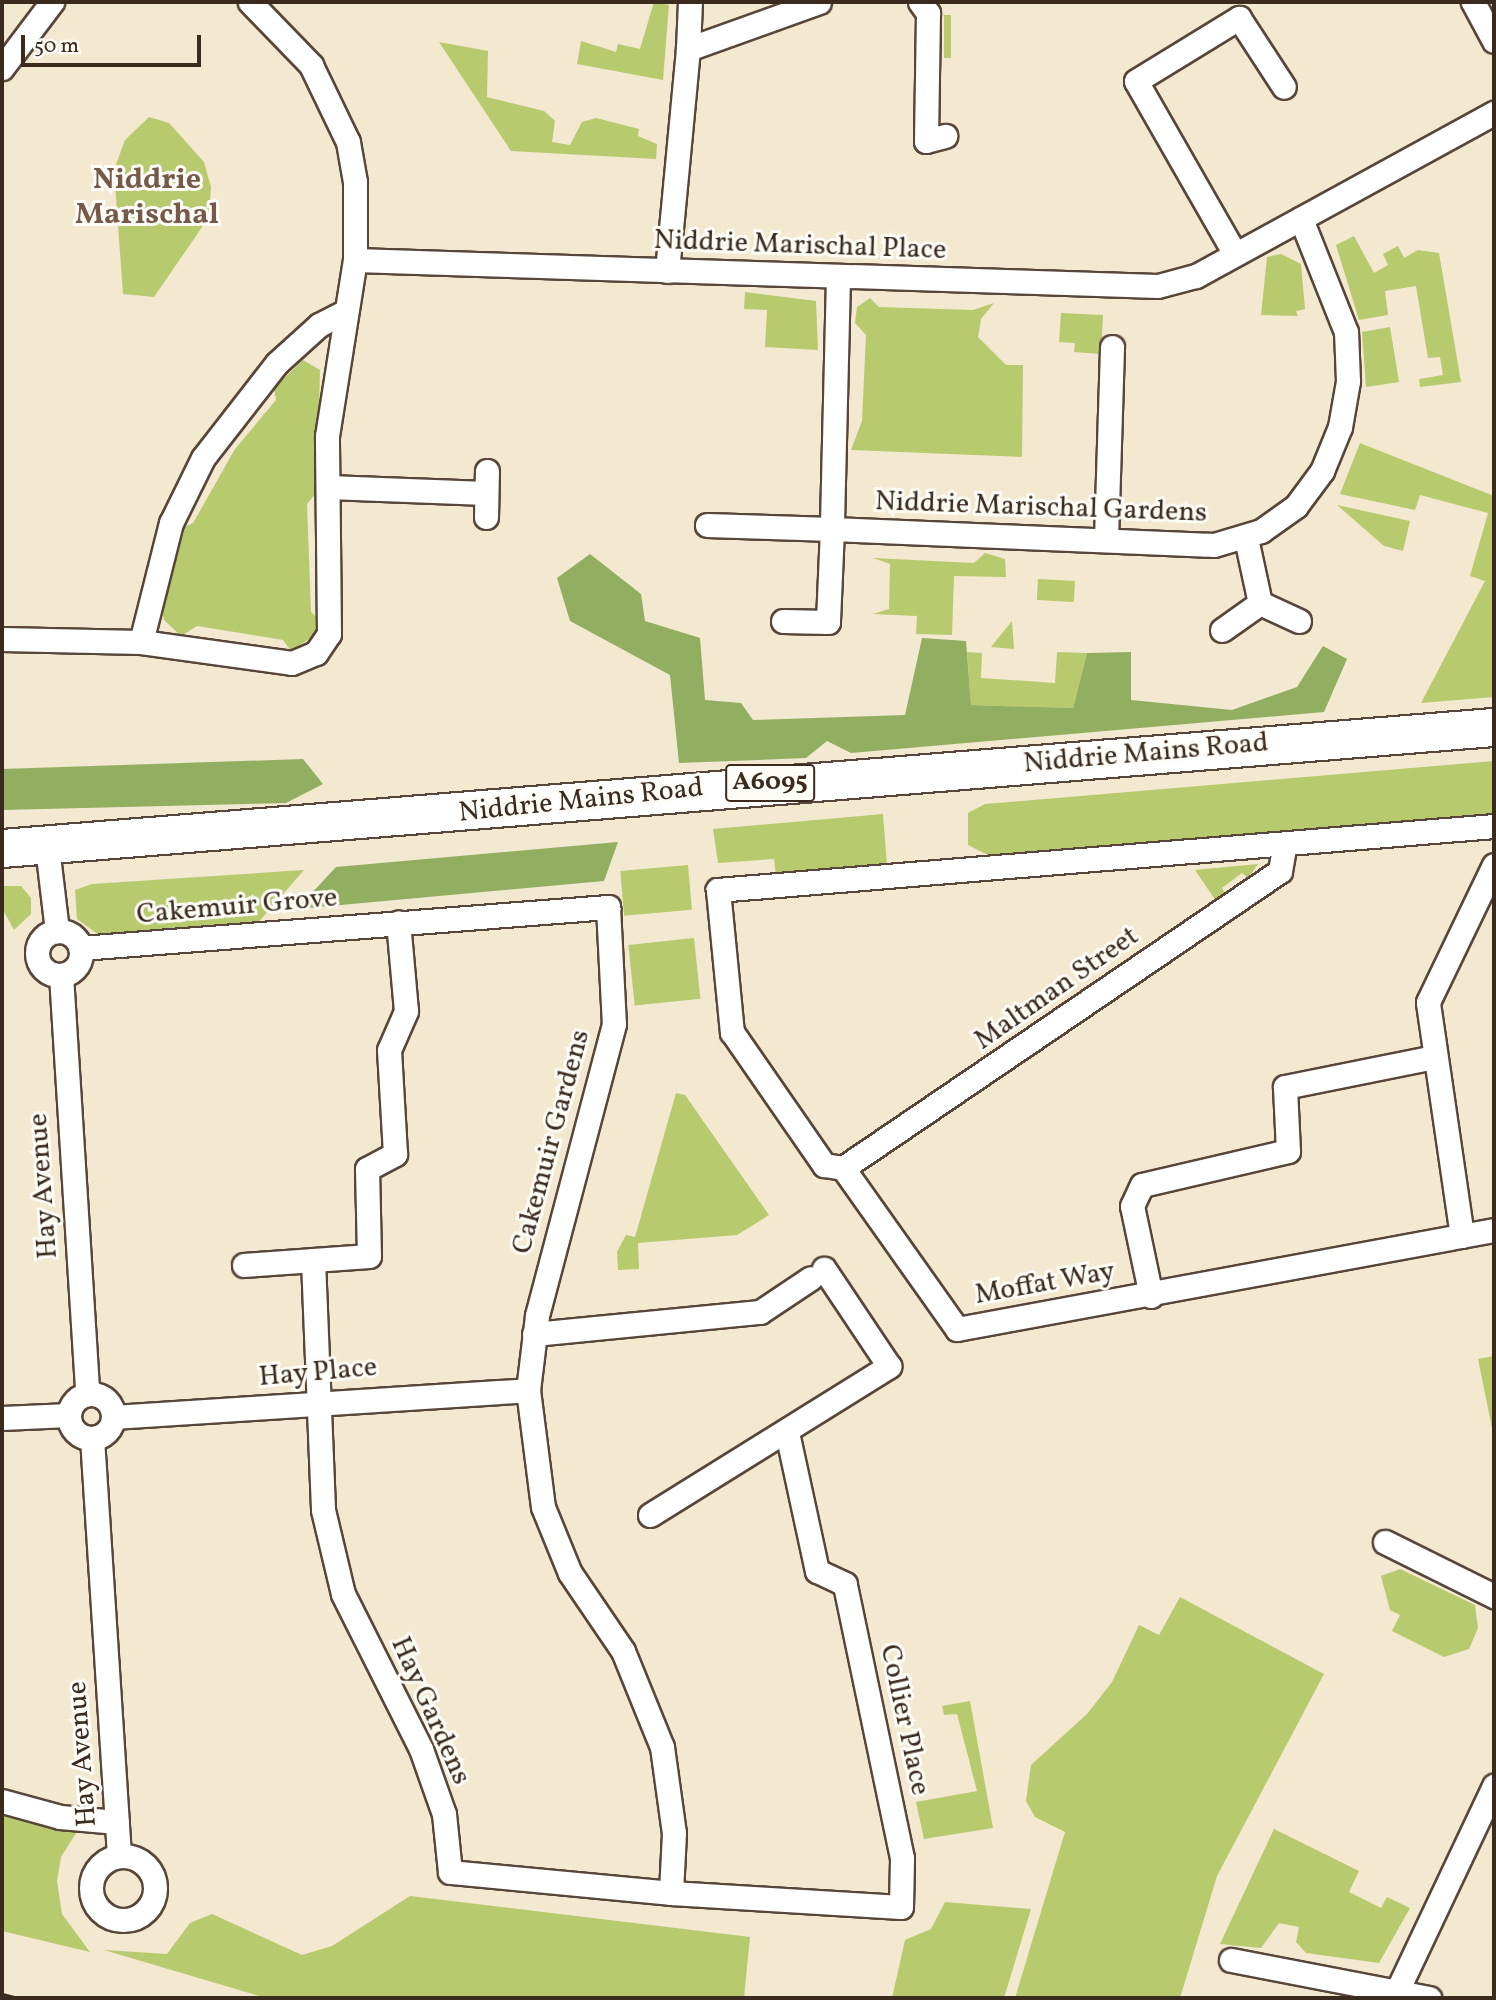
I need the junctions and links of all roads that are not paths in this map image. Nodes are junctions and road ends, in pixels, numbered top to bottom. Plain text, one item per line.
1 (52, 2) edge
2 (250, 2) edge
3 (690, 2) edge
4 (819, 2) edge
5 (920, 2) edge
6 (1473, 2) edge
7 (1494, 41) edge
8 (688, 49) junction
9 (2, 68) edge
10 (1284, 88) dead end
11 (1494, 113) edge
12 (945, 136) dead end
13 (1301, 219) junction
14 (1235, 254) junction
15 (355, 260) junction
16 (667, 271) junction
17 (838, 277) junction
18 (345, 312) junction
19 (1111, 347) dead end
20 (328, 487) junction
21 (486, 517) dead end
22 (708, 524) dead end
23 (832, 529) junction
24 (1246, 538) junction
25 (1106, 539) junction
26 (1260, 603) junction
27 (783, 621) dead end
28 (1299, 621) dead end
29 (1222, 630) dead end
30 (2, 639) edge
31 (141, 642) junction
32 (1494, 727) edge
33 (1494, 826) edge
34 (1285, 844) junction
35 (47, 847) junction
36 (2, 848) edge
37 (1494, 865) edge
38 (608, 908) joint
39 (398, 922) junction
40 (57, 931) junction
41 (80, 948) junction
42 (61, 975) junction
43 (1434, 1057) junction
44 (842, 1168) junction
45 (1494, 1230) edge
46 (1462, 1236) junction
47 (313, 1260) junction
48 (244, 1265) dead end
49 (1151, 1296) junction
50 (534, 1334) junction
51 (528, 1390) junction
52 (87, 1394) junction
53 (321, 1400) junction
54 (69, 1415) junction
55 (113, 1417) junction
56 (2, 1418) edge
57 (787, 1432) junction
58 (92, 1438) junction
59 (650, 1515) dead end
60 (1385, 1542) dead end
61 (1494, 1596) edge
62 (1494, 1786) edge
63 (2, 1801) edge
64 (117, 1822) junction
65 (118, 1856) dead end
66 (671, 1892) junction
67 (769, 1900) joint
68 (1231, 1960) dead end
69 (1398, 1989) junction
70 (1429, 1998) edge

1 - 9 street
2 - 15 street
3 - 8 street
4 - 8 street
5 - 12 street
6 - 7 street
8 - 16 street
10 - 14 street
11 - 13 street, Niddrie Marischal Place
13 - 14 street, Niddrie Marischal Place
13 - 24 street, Niddrie Marischal Gardens
14 - 17 street, Niddrie Marischal Place
15 - 16 street, Niddrie Marischal Place
15 - 18 street
16 - 17 street, Niddrie Marischal Place
17 - 23 street
18 - 20 street
18 - 31 street
19 - 25 street
20 - 21 street
20 - 31 street
22 - 23 street, Niddrie Marischal Gardens
23 - 25 street, Niddrie Marischal Gardens
23 - 27 street
24 - 25 street, Niddrie Marischal Gardens
24 - 26 street, Niddrie Marischal Gardens
26 - 28 street
26 - 29 street
30 - 31 street
32 - 35 main road, Niddrie Mains Road / A6095
33 - 34 street
34 - 44 street, Maltman Street
34 - 44 street, Moffat Way
35 - 36 main road, Niddrie Mains Road / A6095
35 - 40 street
37 - 43 street
38 - 39 street, Cakemuir Grove
38 - 50 street, Cakemuir Gardens
39 - 41 street, Cakemuir Grove
39 - 47 street
40 - 41 street
40 - 42 street
41 - 42 street
42 - 52 street, Hay Avenue
43 - 46 street
43 - 49 street
44 - 49 street, Moffat Way
45 - 46 street, Moffat Way
46 - 49 street, Moffat Way
47 - 48 street
47 - 53 street
50 - 51 street, Cakemuir Gardens
50 - 57 street
51 - 53 street, Hay Place
51 - 66 street
52 - 54 street
52 - 55 street
53 - 55 street, Hay Place
53 - 66 street, Hay Gardens
54 - 56 street
54 - 58 street
55 - 58 street
57 - 59 street
57 - 67 street, Collier Place
58 - 64 street, Hay Avenue
60 - 61 street
62 - 69 street
63 - 64 street
64 - 65 street, Hay Avenue
66 - 67 street, Hay Gardens
68 - 69 street
69 - 70 street

